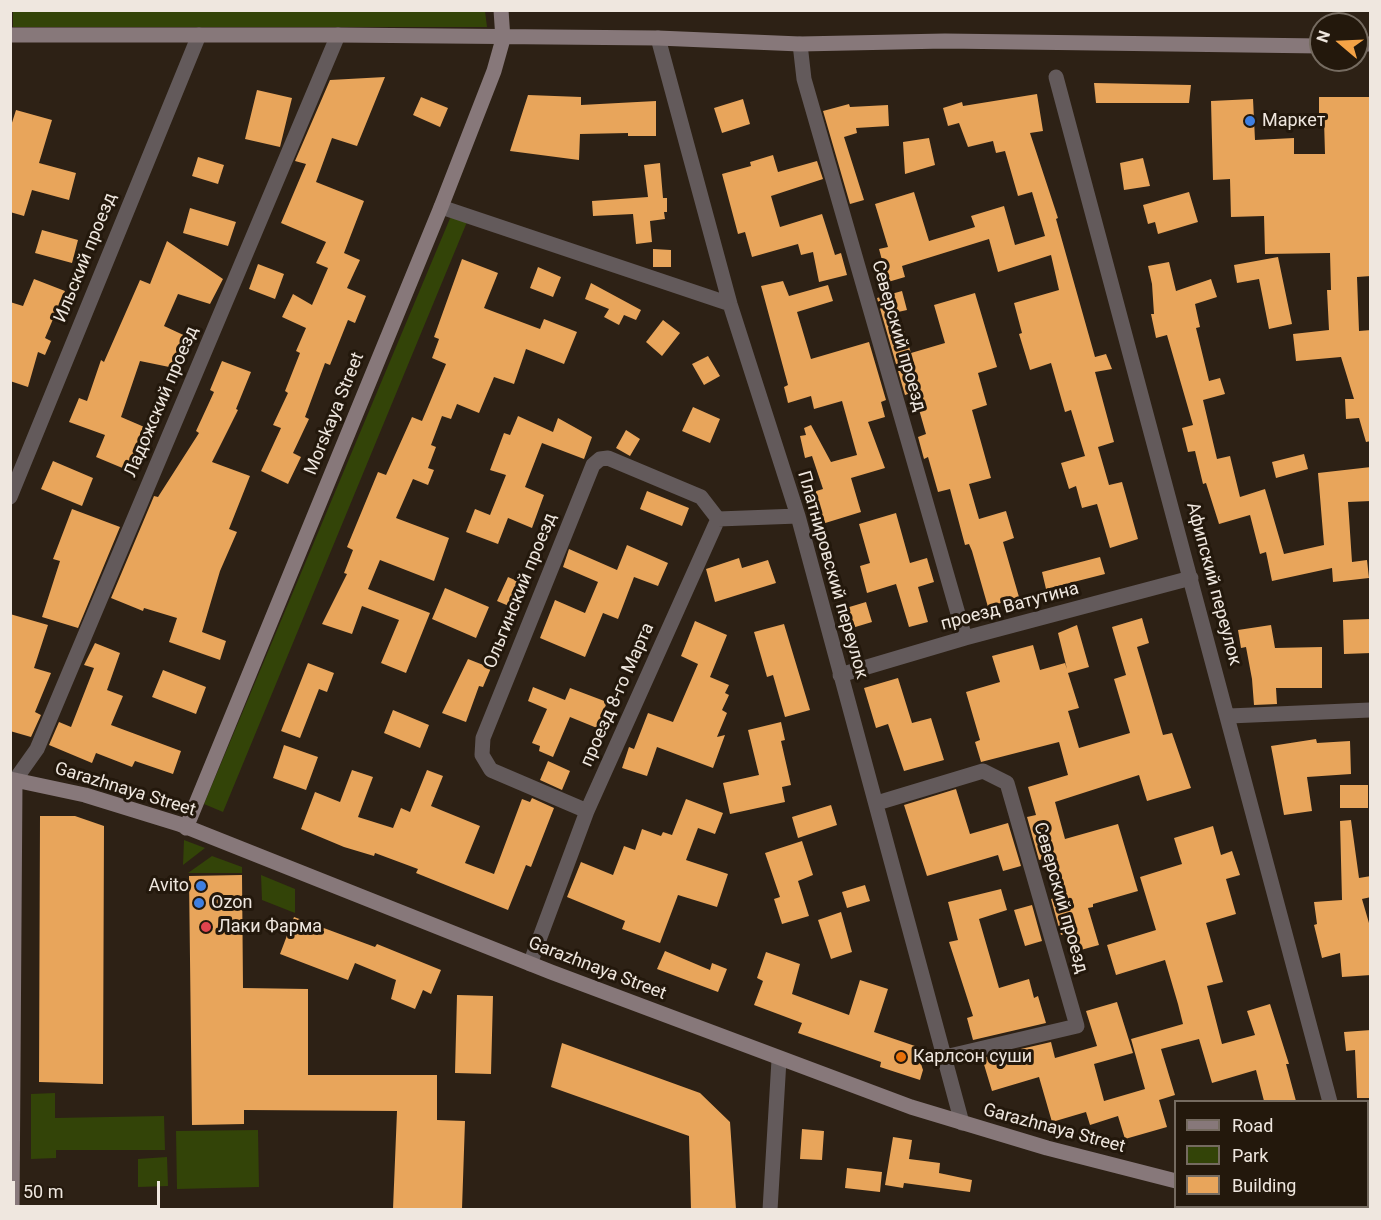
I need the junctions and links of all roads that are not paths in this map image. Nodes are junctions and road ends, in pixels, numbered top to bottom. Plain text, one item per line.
1 (501, 10) edge
2 (10, 35) edge
3 (199, 35) junction
4 (338, 35) junction
5 (658, 38) junction
6 (503, 39) junction
7 (800, 44) junction
8 (1309, 45) edge
9 (1056, 77) dead end
10 (441, 207) junction
11 (730, 304) junction
12 (10, 497) edge
13 (798, 516) junction
14 (718, 519) junction
15 (1191, 578) junction
16 (965, 638) junction
17 (840, 675) junction
18 (1371, 710) edge
19 (1229, 716) junction
20 (13, 779) edge
21 (876, 803) junction
22 (587, 811) junction
23 (186, 828) junction
24 (530, 964) junction
25 (945, 1057) junction
26 (779, 1060) junction
27 (1330, 1100) edge
28 (962, 1124) junction
29 (1174, 1180) edge
30 (12, 1209) edge
31 (770, 1209) edge

1 - 6 street, Morskaya Street
2 - 3 street
3 - 4 street
3 - 12 street, Ильский проезд
4 - 6 street
4 - 20 street, Ладожский проезд
5 - 6 street
5 - 7 street
5 - 11 street, Платнировский переулок
6 - 10 street, Morskaya Street
7 - 8 street
7 - 16 street, Северский проезд
9 - 15 street, Афипский переулок
10 - 11 street
10 - 23 street, Morskaya Street
11 - 13 street, Платнировский переулок
13 - 14 street
13 - 17 street, Платнировский переулок
14 - 22 street, проезд 8-го Марта
14 - 22 street, Ольгинский проезд
15 - 16 street, проезд Ватутина
15 - 19 street, Афипский переулок
16 - 17 street, проезд Ватутина
17 - 21 street, Платнировский переулок
18 - 19 street
19 - 27 street, Афипский переулок
20 - 23 street, Garazhnaya Street
20 - 30 street
21 - 25 street, Платнировский переулок
21 - 25 street, Северский проезд
22 - 24 street, проезд 8-го Марта
23 - 24 street, Garazhnaya Street
24 - 26 street, Garazhnaya Street
25 - 28 street, Платнировский переулок
26 - 28 street, Garazhnaya Street
26 - 31 street
28 - 29 street, Garazhnaya Street

